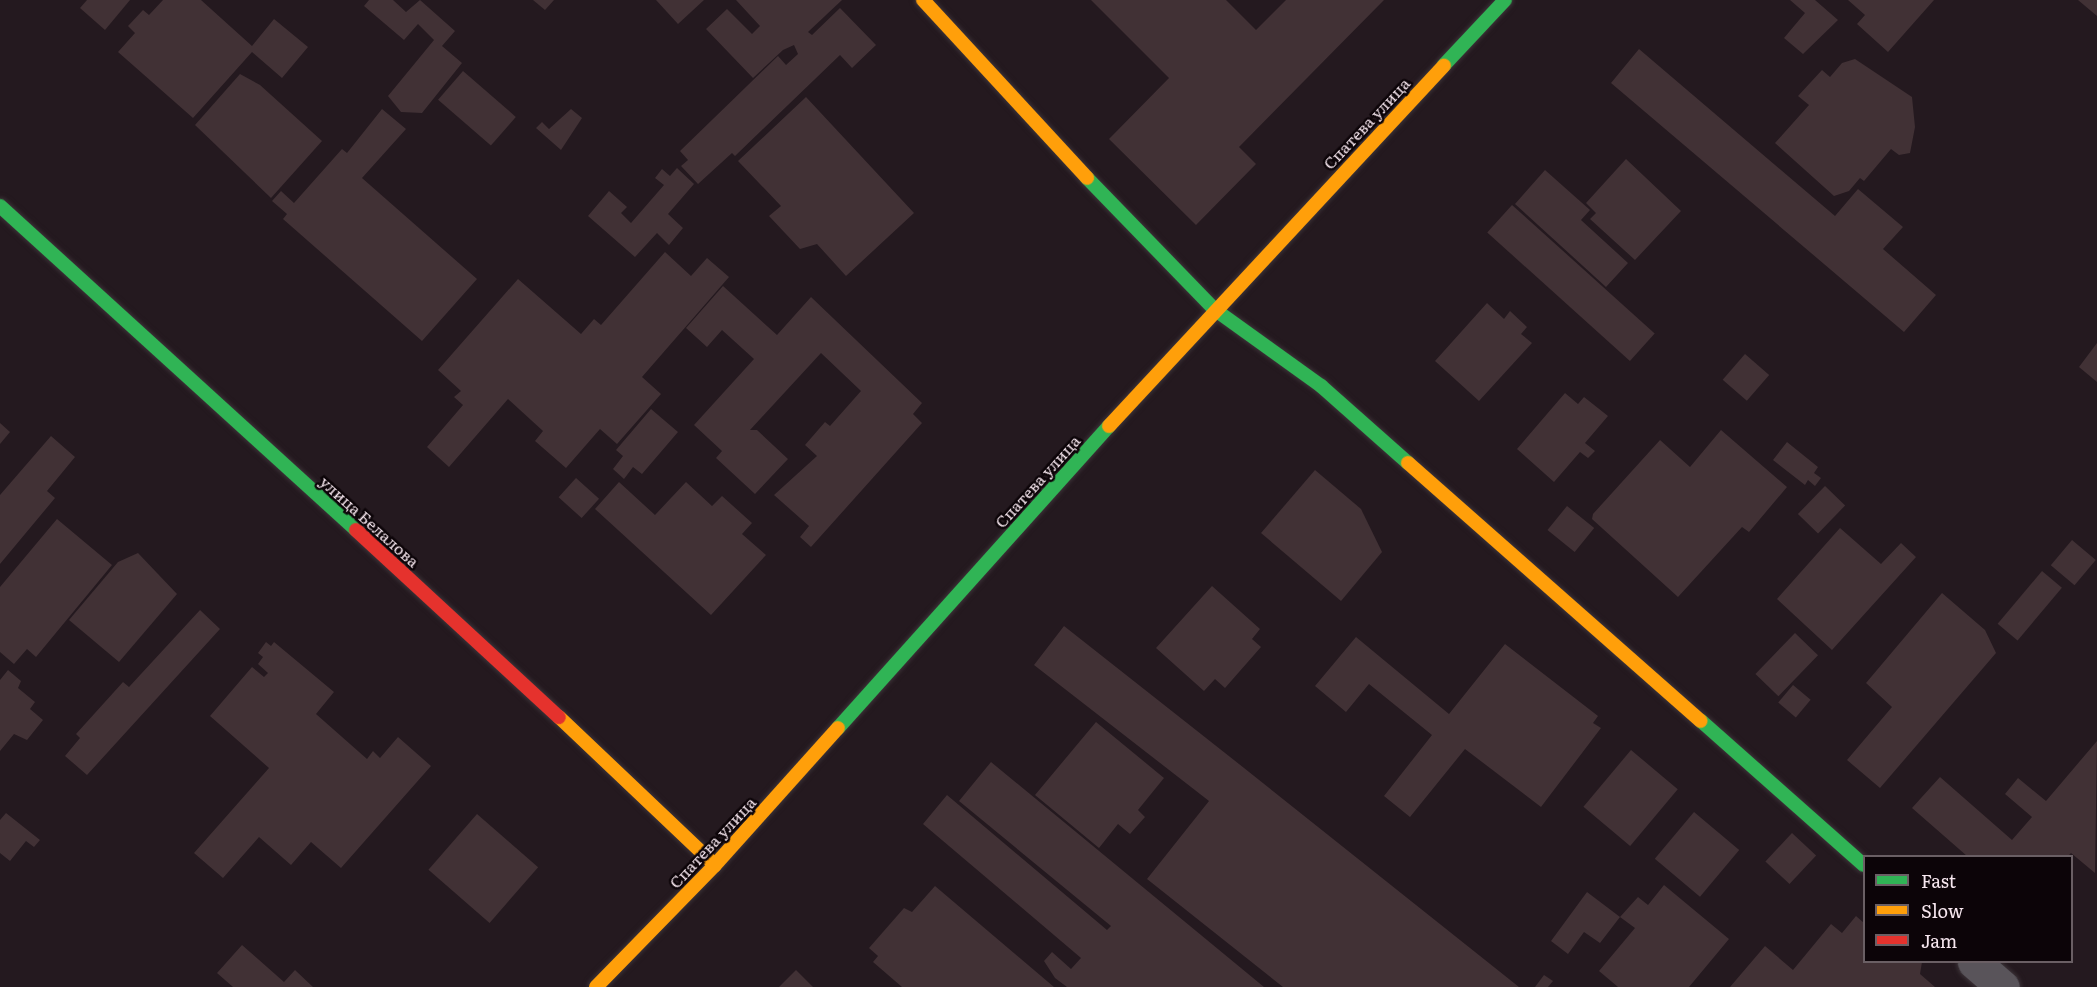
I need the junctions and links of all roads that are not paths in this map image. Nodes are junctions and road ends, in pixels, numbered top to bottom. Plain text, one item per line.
1 (923, 0) edge
2 (1504, 0) edge
3 (0, 206) edge
4 (1214, 309) junction
5 (1863, 864) edge
6 (715, 865) junction
7 (1975, 963) edge
8 (596, 987) edge
9 (2003, 987) edge

1 - 4 street
2 - 4 street, Спатева улица
3 - 6 street, улица Белалова
4 - 5 street
4 - 6 street, Спатева улица
6 - 8 street, Спатева улица
7 - 9 street

